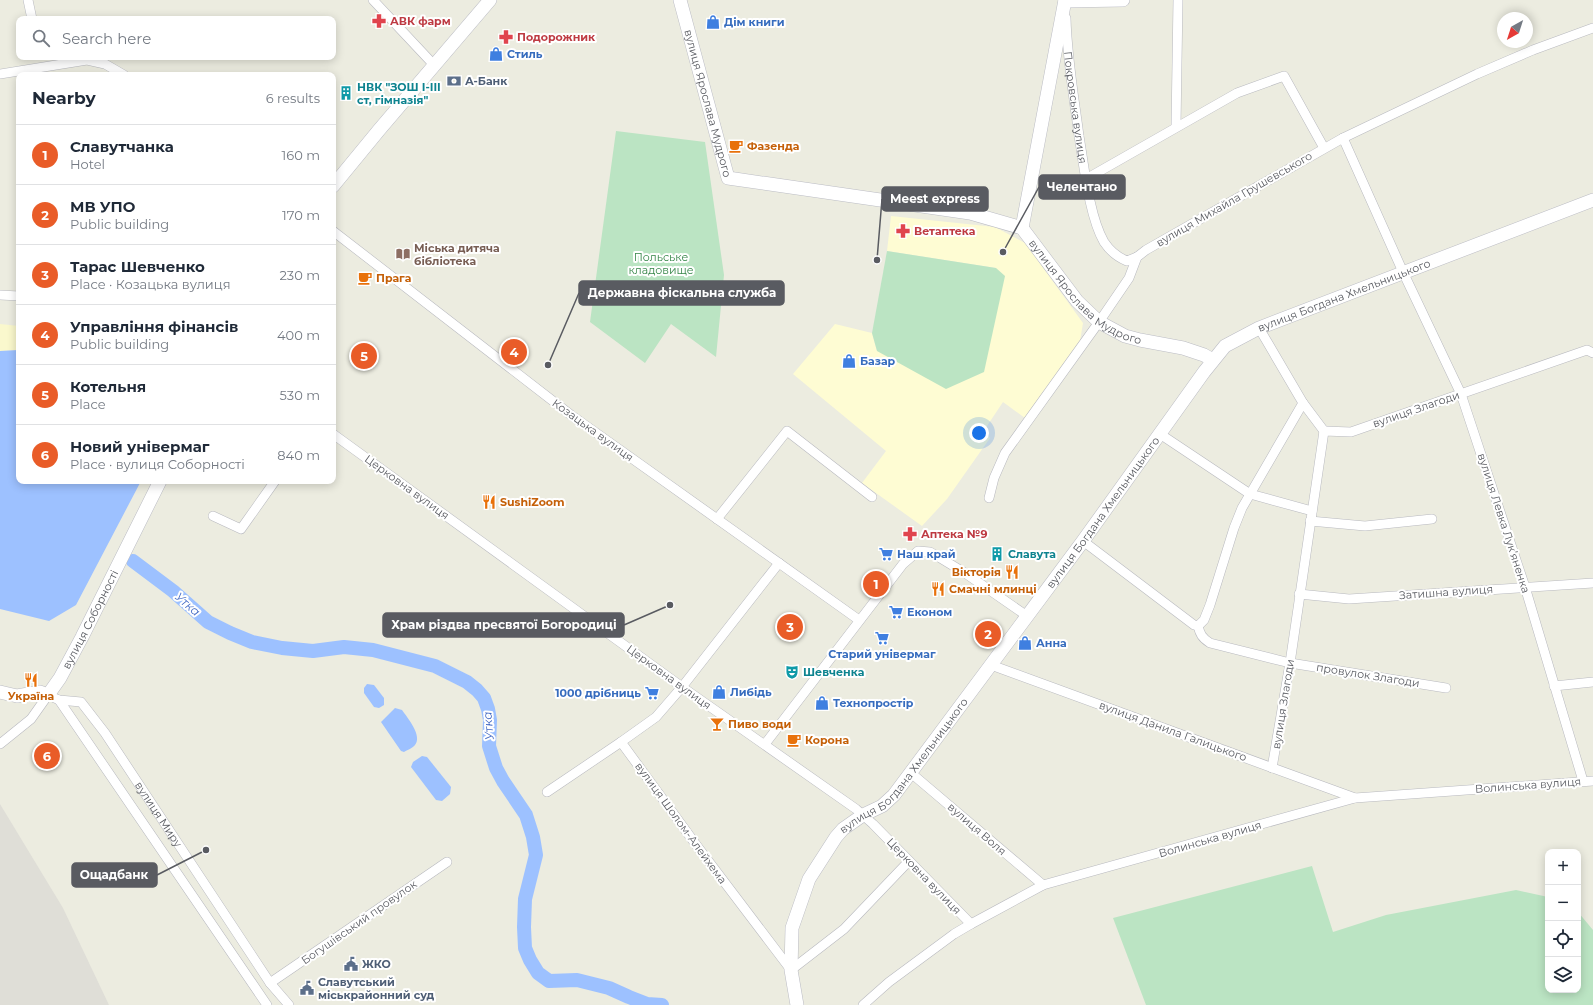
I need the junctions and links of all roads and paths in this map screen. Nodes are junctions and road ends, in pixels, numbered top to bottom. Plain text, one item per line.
1 (28, 0) edge
2 (373, 0) edge
3 (490, 0) edge
4 (680, 0) edge
5 (1123, 0) edge
6 (1178, 0) edge
7 (1065, 1) edge
8 (31, 16) edge
9 (1593, 28) edge
10 (39, 60) edge
11 (87, 60) edge
12 (87, 60) edge
13 (434, 65) junction
14 (40, 67) junction
15 (119, 72) edge
16 (0, 74) edge
17 (1176, 126) junction
18 (1343, 138) junction
19 (1324, 148) junction
20 (1086, 179) junction
21 (336, 182) edge
22 (1593, 200) edge
23 (1022, 228) junction
24 (336, 233) edge
25 (1136, 257) junction
26 (1403, 272) junction
27 (0, 295) edge
28 (16, 296) edge
29 (1100, 322) junction
30 (1259, 328) junction
31 (1225, 346) junction
32 (1183, 348) junction
33 (1593, 353) edge
34 (1213, 360) junction
35 (1204, 372) junction
36 (1461, 394) junction
37 (1303, 403) junction
38 (1324, 431) junction
39 (1160, 434) junction
40 (336, 436) edge
41 (158, 484) edge
42 (273, 484) edge
43 (1250, 494) junction
44 (872, 497) dead end
45 (989, 498) dead end
46 (1312, 510) junction
47 (213, 516) dead end
48 (717, 519) junction
49 (1432, 519) dead end
50 (1310, 521) junction
51 (1083, 541) junction
52 (779, 563) junction
53 (1593, 583) edge
54 (1526, 587) junction
55 (1299, 594) junction
56 (1027, 616) junction
57 (859, 620) junction
58 (1198, 626) junction
59 (1290, 662) junction
60 (991, 665) junction
61 (1593, 682) edge
62 (1554, 686) junction
63 (682, 687) junction
64 (1446, 688) dead end
65 (0, 692) edge
66 (53, 697) junction
67 (621, 742) junction
68 (0, 744) edge
69 (765, 744) junction
70 (1272, 768) junction
71 (911, 773) junction
72 (1593, 781) edge
73 (1583, 782) junction
74 (546, 792) dead end
75 (1355, 798) junction
76 (863, 815) junction
77 (910, 861) junction
78 (447, 862) dead end
79 (1042, 885) junction
80 (971, 924) junction
81 (791, 970) junction
82 (270, 983) junction
83 (267, 1005) edge
84 (289, 1005) edge
85 (797, 1005) edge
86 (864, 1005) edge

1 - 8 street
2 - 13 street
3 - 13 main road
4 - 23 main road, вулиця Ярослава Мудрого
5 - 7 main road
6 - 17 street
7 - 20 street, Покровська вулиця
7 - 23 main road, Покровська вулиця
9 - 18 street, вулиця Михайла Грушевського
10 - 14 street
11 - 15 street
12 - 14 street
13 - 21 main road
14 - 16 street
17 - 19 street
17 - 20 street
18 - 19 street, вулиця Михайла Грушевського
18 - 26 street, вулиця Левка Лукʼяненка
19 - 25 street, вулиця Михайла Грушевського
20 - 25 street, Покровська вулиця
22 - 26 main road, вулиця Богдана Хмельницького
23 - 29 main road, вулиця Ярослава Мудрого
24 - 48 street, Козацька вулиця
25 - 29 street
26 - 30 main road, вулиця Богдана Хмельницького
26 - 36 street, вулиця Левка Лукʼяненка
27 - 28 street
29 - 32 main road, вулиця Ярослава Мудрого
29 - 45 street
30 - 31 main road, вулиця Богдана Хмельницького
30 - 37 street
31 - 32 main road, вулиця Ярослава Мудрого
31 - 34 main road, вулиця Богдана Хмельницького
32 - 34 main road, вулиця Ярослава Мудрого
32 - 35 main road, вулиця Ярослава Мудрого
33 - 36 street, вулиця Злагоди
34 - 35 main road, вулиця Богдана Хмельницького
35 - 39 main road, вулиця Богдана Хмельницького
36 - 38 street, вулиця Злагоди
36 - 54 street, вулиця Левка Лукʼяненка
37 - 38 street
37 - 43 street
38 - 46 street, вулиця Злагоди
39 - 43 street
39 - 51 main road, вулиця Богдана Хмельницького
40 - 63 street, Церковна вулиця
41 - 66 main road, вулиця Соборності
42 - 47 street
43 - 46 street
43 - 58 street
44 - 48 street
46 - 50 street, вулиця Злагоди
48 - 52 street, Козацька вулиця
49 - 50 street
50 - 55 street, вулиця Злагоди
51 - 56 main road, вулиця Богдана Хмельницького
51 - 58 street
52 - 57 street, Козацька вулиця
52 - 63 street
53 - 54 street, Затишна вулиця
54 - 55 street, Затишна вулиця
54 - 62 street, вулиця Левка Лукʼяненка
55 - 59 street, вулиця Злагоди
56 - 57 street
56 - 60 main road, вулиця Богдана Хмельницького
57 - 69 street
58 - 59 street, провулок Злагоди
59 - 64 street, провулок Злагоди
59 - 70 street, вулиця Злагоди
60 - 70 street, вулиця Данила Галицького
60 - 71 main road, вулиця Богдана Хмельницького
61 - 62 street
62 - 73 street, вулиця Левка Лукʼяненка
63 - 67 street
63 - 69 street, Церковна вулиця
65 - 66 main road, вулиця Миру
66 - 68 street, вулиця Соборності
66 - 82 street, вулиця Миру
66 - 83 street, вулиця Миру
67 - 74 street
67 - 81 street, вулиця Шолом-Алейхема
69 - 76 street, Церковна вулиця
70 - 75 street, вулиця Данила Галицького
71 - 76 main road, вулиця Богдана Хмельницького
71 - 79 street, вулиця Воля
72 - 73 street, Волинська вулиця
73 - 75 street, Волинська вулиця
75 - 79 street, Волинська вулиця
76 - 77 street, Церковна вулиця
76 - 81 main road, вулиця Богдана Хмельницького
77 - 80 street, Церковна вулиця
77 - 81 street
78 - 82 street, Богушівський провулок
79 - 80 street, Волинська вулиця
80 - 86 street, Волинська вулиця
81 - 85 main road, вулиця Богдана Хмельницького
82 - 84 street, вулиця Миру

